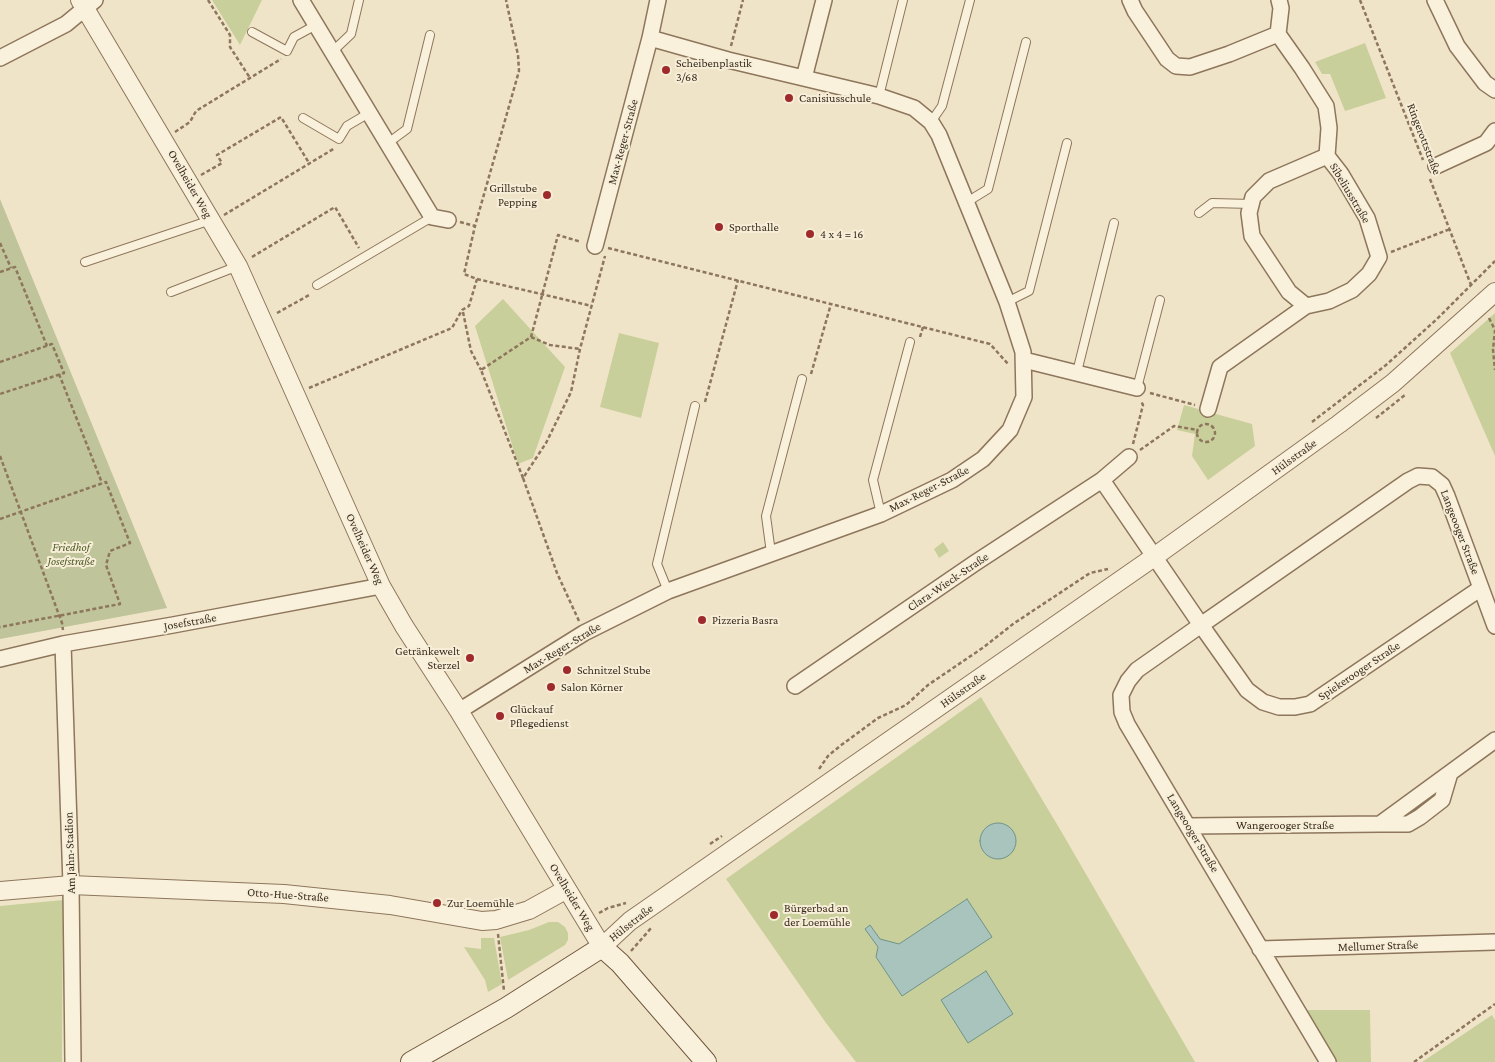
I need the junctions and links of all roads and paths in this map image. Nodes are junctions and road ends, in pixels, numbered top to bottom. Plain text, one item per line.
1 (208, 0) edge
2 (301, 0) edge
3 (360, 0) edge
4 (506, 0) edge
5 (658, 0) edge
6 (743, 0) edge
7 (824, 0) edge
8 (903, 0) edge
9 (970, 0) edge
10 (1130, 0) edge
11 (1279, 0) edge
12 (1360, 0) edge
13 (1435, 0) edge
14 (87, 3) edge
15 (316, 25) junction
16 (252, 32) dead end
17 (1278, 34) junction
18 (430, 35) dead end
19 (650, 38) junction
20 (1026, 42) dead end
21 (287, 51) junction
22 (332, 52) junction
23 (0, 58) edge
24 (728, 60) junction
25 (250, 78) junction
26 (804, 78) junction
27 (1495, 90) edge
28 (879, 96) junction
29 (369, 114) junction
30 (304, 118) dead end
31 (931, 122) junction
32 (1495, 131) edge
33 (164, 139) junction
34 (339, 139) junction
35 (388, 143) junction
36 (1067, 143) dead end
37 (1327, 156) junction
38 (309, 163) junction
39 (1430, 169) junction
40 (189, 183) junction
41 (967, 202) junction
42 (1252, 204) junction
43 (1199, 213) dead end
44 (432, 217) junction
45 (448, 220) joint
46 (212, 221) junction
47 (1114, 223) dead end
48 (475, 226) junction
49 (1450, 229) junction
50 (0, 243) edge
51 (601, 247) junction
52 (364, 257) junction
53 (1379, 257) junction
54 (1495, 261) edge
55 (85, 262) dead end
56 (238, 266) junction
57 (10, 268) junction
58 (0, 272) edge
59 (477, 279) junction
60 (738, 280) junction
61 (317, 285) joint
62 (1471, 285) junction
63 (171, 292) dead end
64 (1495, 292) edge
65 (543, 294) junction
66 (1160, 300) dead end
67 (1007, 302) junction
68 (831, 304) junction
69 (592, 306) junction
70 (1306, 306) junction
71 (462, 310) junction
72 (1490, 319) dead end
73 (262, 322) junction
74 (531, 337) junction
75 (910, 342) dead end
76 (47, 346) junction
77 (580, 349) junction
78 (1024, 360) junction
79 (0, 362) edge
80 (481, 370) junction
81 (1495, 370) edge
82 (1077, 372) junction
83 (59, 374) junction
84 (802, 379) joint
85 (1024, 381) junction
86 (1137, 388) junction
87 (296, 393) junction
88 (0, 394) edge
89 (695, 406) joint
90 (1208, 409) joint
91 (1306, 426) dead end
92 (1198, 430) junction
93 (0, 456) edge
94 (1129, 457) junction
95 (523, 478) junction
96 (1102, 480) junction
97 (102, 483) junction
98 (21, 511) junction
99 (881, 514) junction
100 (0, 518) edge
101 (771, 553) junction
102 (1154, 556) junction
103 (1112, 568) dead end
104 (381, 586) junction
105 (1481, 588) junction
106 (668, 591) junction
107 (60, 616) junction
108 (1201, 625) junction
109 (1495, 626) edge
110 (0, 627) edge
111 (584, 632) junction
112 (63, 644) junction
113 (0, 659) edge
114 (795, 686) dead end
115 (459, 711) junction
116 (1495, 740) edge
117 (816, 773) dead end
118 (1189, 826) junction
119 (725, 834) dead end
120 (710, 844) dead end
121 (71, 885) junction
122 (568, 889) junction
123 (0, 891) edge
124 (628, 903) dead end
125 (496, 920) junction
126 (586, 921) junction
127 (1495, 942) edge
128 (602, 947) junction
129 (1260, 949) junction
130 (1495, 1004) edge
131 (506, 1008) junction
132 (73, 1062) edge
133 (411, 1062) edge
134 (706, 1062) edge
135 (1328, 1062) edge
136 (1414, 1062) edge

1 - 25 path
2 - 15 street
3 - 22 lane
4 - 48 path
5 - 19 street, Max-Reger-Straße
6 - 24 path
7 - 26 street
8 - 28 lane
9 - 31 lane
10 - 17 street
11 - 17 street
12 - 39 path, Ringerottstraße
13 - 27 street
14 - 23 street
14 - 33 street, Ovelheider Weg
15 - 21 lane
15 - 22 street
16 - 21 lane
17 - 37 street, Sibeliusstraße
18 - 35 lane
19 - 24 street, Max-Reger-Straße
19 - 51 street, Max-Reger-Straße
20 - 41 lane
21 - 25 path
22 - 29 street
24 - 26 street, Max-Reger-Straße
25 - 33 path
26 - 28 street, Max-Reger-Straße
28 - 31 street, Max-Reger-Straße
29 - 34 lane
29 - 35 street
30 - 34 lane
31 - 41 street, Max-Reger-Straße
32 - 39 street
33 - 40 street, Ovelheider Weg
34 - 38 path
35 - 44 street
36 - 67 lane
37 - 42 street, Sibeliusstraße
37 - 53 street, Sibeliusstraße
38 - 40 path
38 - 46 path
39 - 49 path, Ringerottstraße
40 - 46 street, Ovelheider Weg
41 - 67 street, Max-Reger-Straße
42 - 43 lane
42 - 70 street
44 - 45 street
44 - 52 lane
45 - 48 path
46 - 55 lane
46 - 56 street, Ovelheider Weg
47 - 82 lane
48 - 59 path
49 - 53 path
49 - 62 path, Ringerottstraße
50 - 57 path
51 - 60 path
51 - 65 path
51 - 69 path
52 - 56 path
52 - 61 lane
53 - 70 street
54 - 62 path
56 - 63 lane
56 - 73 street, Ovelheider Weg
57 - 58 path
57 - 76 path
59 - 65 path
59 - 71 path
60 - 68 path
60 - 89 path
61 - 73 path
62 - 91 path
64 - 102 street, Hülsstraße
65 - 69 path
65 - 74 path
66 - 86 lane
67 - 78 street, Max-Reger-Straße
68 - 84 path
68 - 85 path
69 - 77 path
70 - 90 street
71 - 80 path
71 - 87 path
72 - 81 path
73 - 87 street, Ovelheider Weg
74 - 77 path
74 - 80 path
75 - 99 lane, Max-Reger-Straße
76 - 79 path
76 - 83 path
77 - 95 path
78 - 82 street
78 - 85 street, Max-Reger-Straße
80 - 95 path
82 - 86 street
83 - 88 path
83 - 97 path
84 - 101 lane
85 - 99 street, Max-Reger-Straße
86 - 90 path
86 - 94 path
87 - 104 street, Ovelheider Weg
89 - 106 lane
92 - 92 path
92 - 94 path
93 - 98 path
94 - 96 street, Clara-Wieck-Straße
95 - 111 path
96 - 102 street
96 - 114 street, Clara-Wieck-Straße
97 - 98 path
97 - 107 path
98 - 100 path
98 - 107 path
99 - 101 street, Max-Reger-Straße
101 - 106 street, Max-Reger-Straße
102 - 108 street
102 - 128 street, Hülsstraße
103 - 117 path
104 - 112 street, Josefstraße
104 - 115 street, Ovelheider Weg
105 - 108 street, Spiekerooger Straße
105 - 108 street, Langeooger Straße
105 - 109 street, Langeooger Straße
106 - 111 street, Max-Reger-Straße
107 - 110 path
107 - 112 path
108 - 118 street, Langeooger Straße
111 - 115 street, Max-Reger-Straße
112 - 113 street, Josefstraße
112 - 121 street, Am Jahn-Stadion
115 - 122 street, Ovelheider Weg
116 - 118 street, Wangerooger Straße
118 - 129 street, Langeooger Straße
119 - 120 path
121 - 123 street, Otto-Hue-Straße
121 - 125 street, Otto-Hue-Straße
121 - 132 street, Am Jahn-Stadion
122 - 125 street, Otto-Hue-Straße
122 - 126 street, Ovelheider Weg
124 - 126 path
125 - 131 path
126 - 128 street, Ovelheider Weg
127 - 129 street, Mellumer Straße
128 - 131 main road, Hülsstraße
128 - 134 main road, Ovelheider Weg
129 - 135 street, Langeooger Straße
130 - 136 path
131 - 133 main road, Hülsstraße

